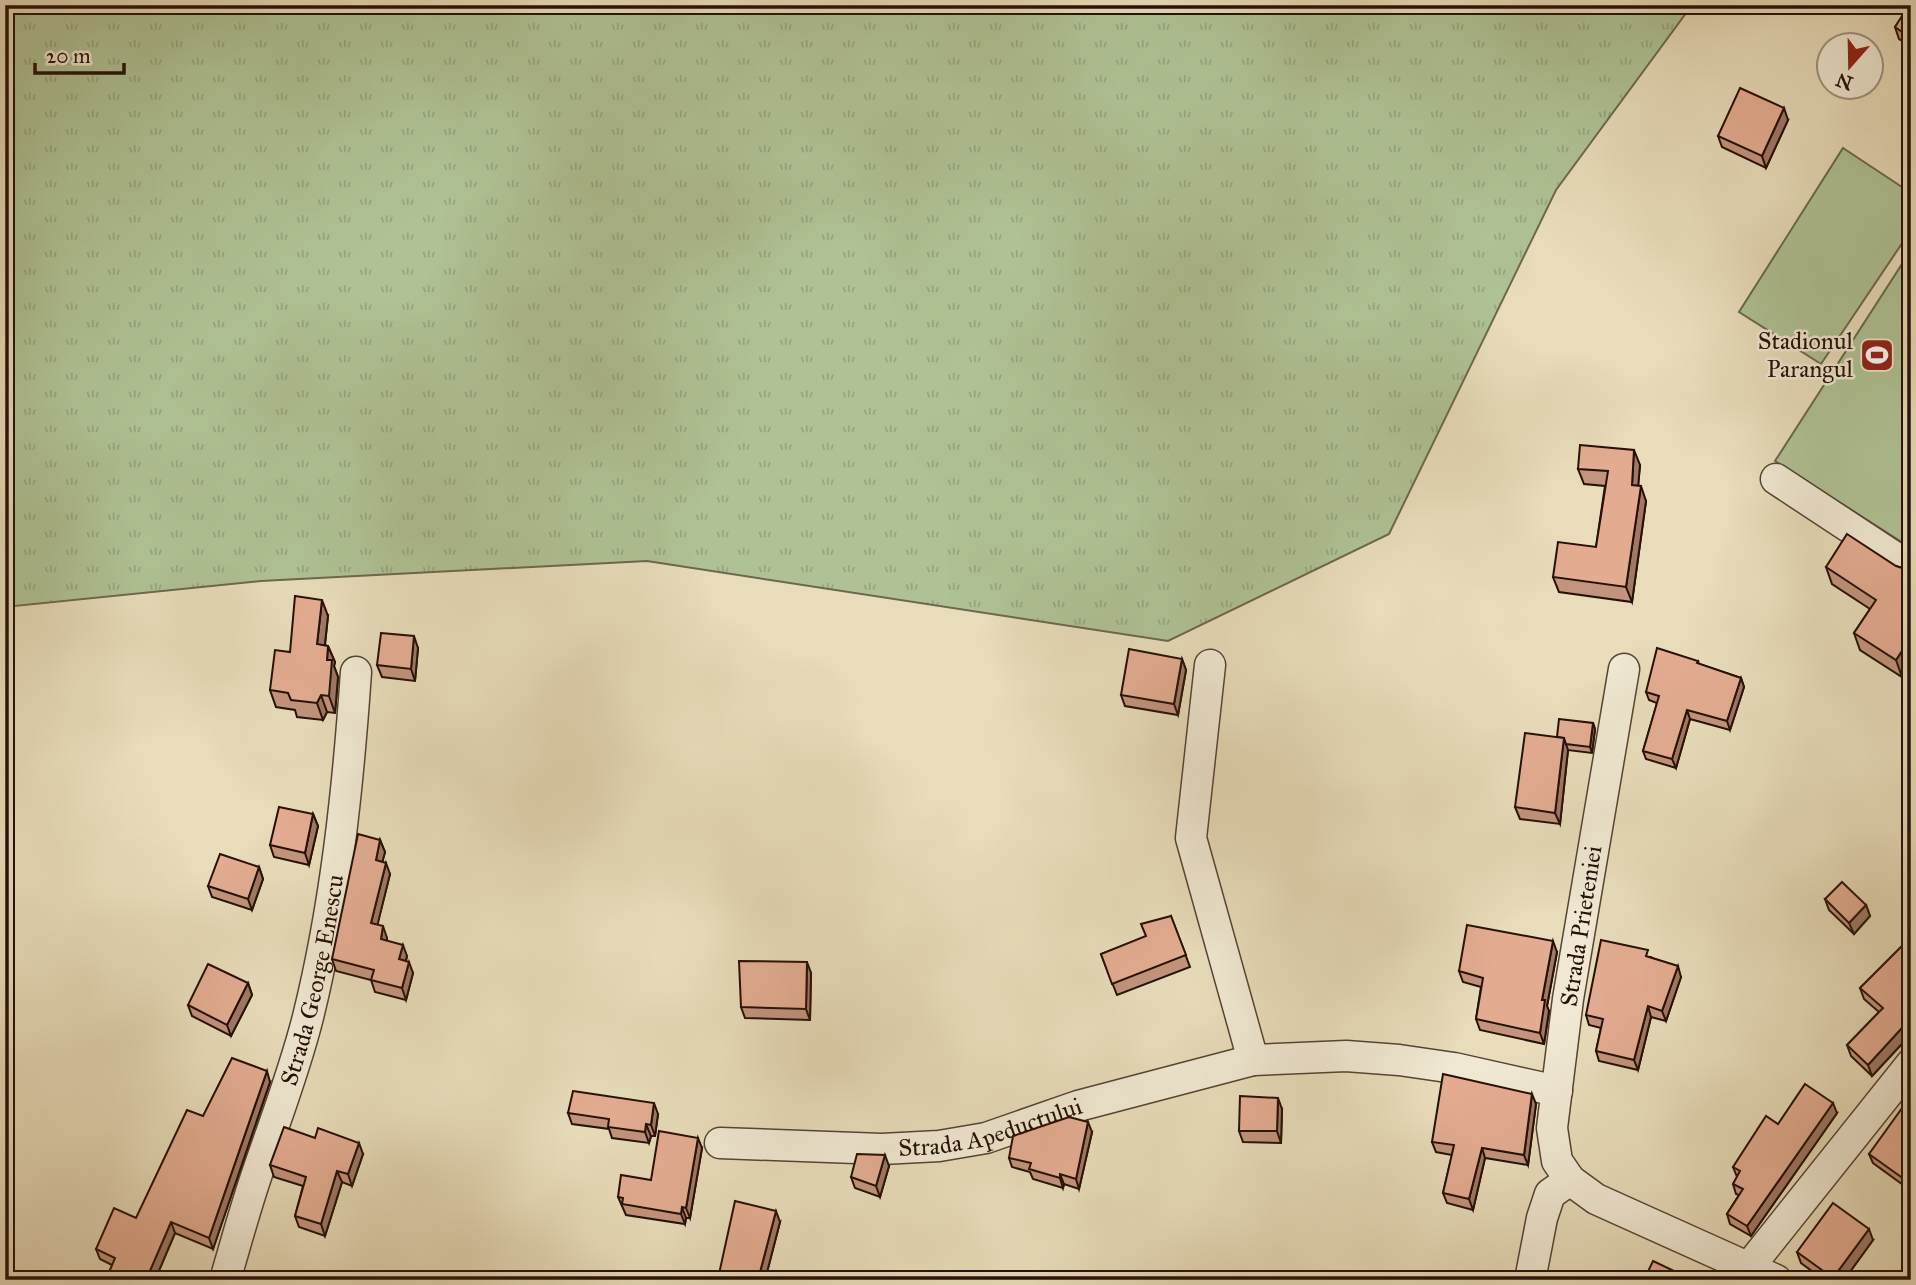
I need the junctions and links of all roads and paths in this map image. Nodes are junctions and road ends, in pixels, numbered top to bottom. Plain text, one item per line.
1 (1776, 480) dead end
2 (1911, 568) edge
3 (1210, 665) dead end
4 (1624, 669) dead end
5 (356, 672) dead end
6 (1253, 1060) junction
7 (1911, 1064) edge
8 (1557, 1091) junction
9 (720, 1143) dead end
10 (1570, 1180) junction
11 (1746, 1273) edge
12 (225, 1280) edge
13 (1530, 1280) edge
14 (1776, 1280) edge

1 - 2 street
3 - 6 street
4 - 8 street, Strada Prieteniei
5 - 12 street, Strada George Enescu
6 - 8 street, Strada Apeductului
6 - 9 street, Strada Apeductului
7 - 11 street
8 - 10 street, Strada Prieteniei
10 - 11 street, Strada Prieteniei
10 - 13 street
11 - 14 street, Strada Prieteniei

